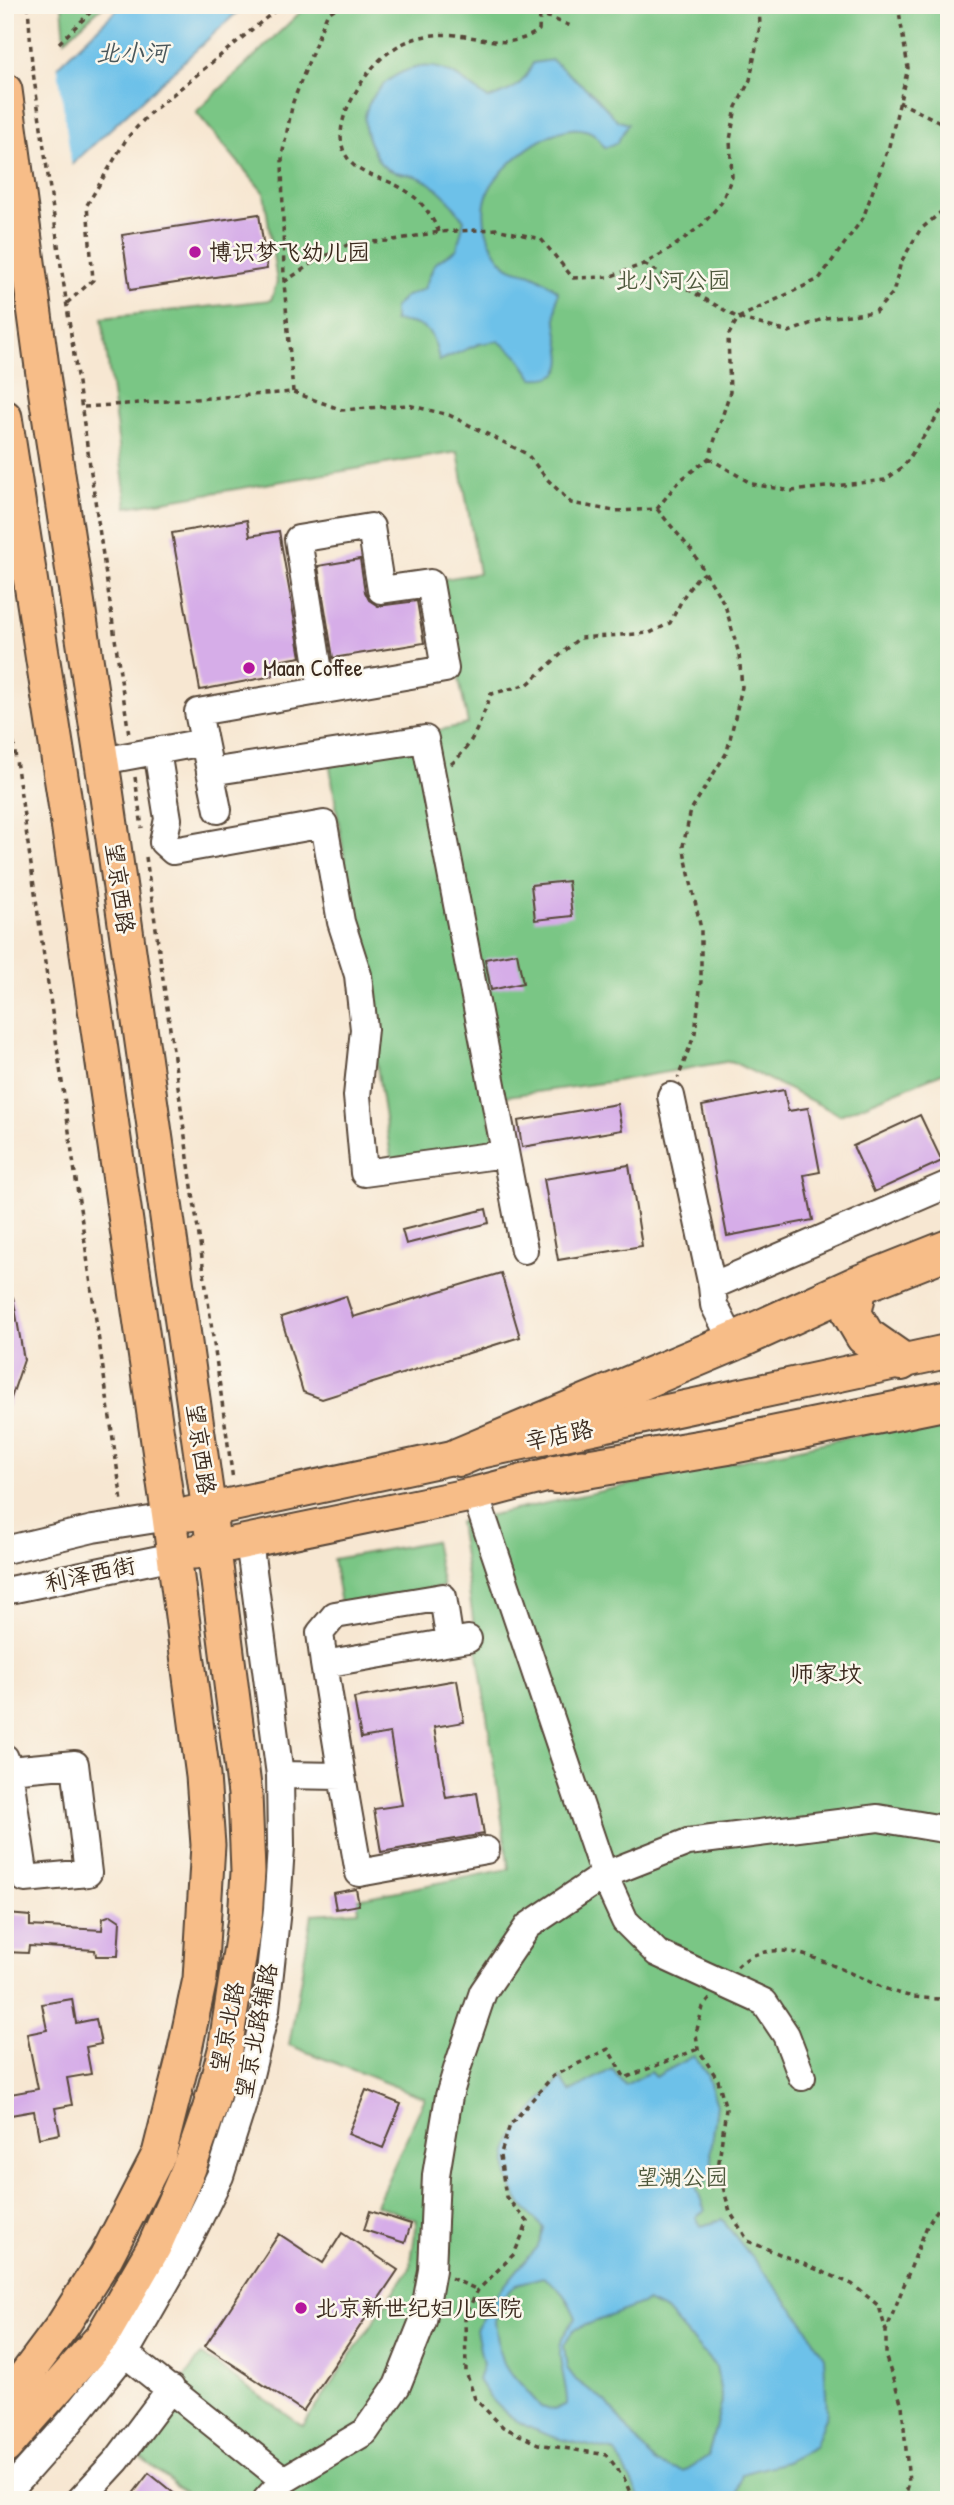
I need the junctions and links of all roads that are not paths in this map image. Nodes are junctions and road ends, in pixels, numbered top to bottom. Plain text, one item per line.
1 (5, 90) edge
2 (5, 417) edge
3 (322, 690) junction
4 (204, 742) junction
5 (130, 756) junction
6 (210, 772) junction
7 (218, 810) dead end
8 (671, 1096) road end
9 (505, 1154) junction
10 (949, 1184) edge
11 (949, 1249) edge
12 (524, 1250) dead end
13 (712, 1286) junction
14 (858, 1286) junction
15 (733, 1342) junction
16 (949, 1351) edge
17 (901, 1361) junction
18 (949, 1371) edge
19 (949, 1400) edge
20 (459, 1457) junction
21 (556, 1474) junction
22 (475, 1494) junction
23 (223, 1508) junction
24 (169, 1517) junction
25 (249, 1541) junction
26 (213, 1548) junction
27 (5, 1550) edge
28 (174, 1556) junction
29 (5, 1591) edge
30 (324, 1664) junction
31 (7, 1764) edge
32 (280, 1775) junction
33 (342, 1776) junction
34 (949, 1830) edge
35 (486, 1850) dead end
36 (604, 1875) junction
37 (802, 2077) dead end
38 (114, 2344) junction
39 (171, 2388) junction
40 (5, 2403) edge
41 (5, 2447) edge
42 (284, 2480) junction
43 (5, 2495) edge
44 (80, 2500) edge
45 (266, 2500) edge

1 - 5 main road, 望京西路
2 - 24 main road, 望京西路
3 - 3 street
3 - 4 street
4 - 5 street
4 - 6 street
5 - 9 street
5 - 23 main road, 望京西路
6 - 7 street
6 - 9 street
8 - 13 street
9 - 12 street
10 - 13 street
11 - 14 highway
13 - 15 street
14 - 15 highway
14 - 17 highway
15 - 20 highway
16 - 17 main road, 辛店路
17 - 20 main road, 辛店路
18 - 21 main road, 辛店路
19 - 21 highway
20 - 23 main road, 辛店路
21 - 22 main road, 辛店路
22 - 25 main road, 辛店路
22 - 36 street
23 - 24 main road, 辛店路
23 - 26 main road, 望京西路
24 - 27 street, 利泽西街
24 - 28 main road, 望京北路
25 - 26 main road, 辛店路
25 - 32 street, 望京北路辅路
26 - 28 main road, 辛店路
26 - 38 main road, 望京北路
28 - 29 street, 利泽西街
28 - 40 main road, 望京北路
30 - 30 street
30 - 33 street
31 - 31 street
32 - 33 street
32 - 38 street, 望京北路辅路
33 - 35 street
34 - 36 street
36 - 37 street
36 - 42 street
38 - 39 street
38 - 41 main road, 望京北路
38 - 43 street, 望京北路辅路
39 - 42 street
39 - 44 street
42 - 45 street

